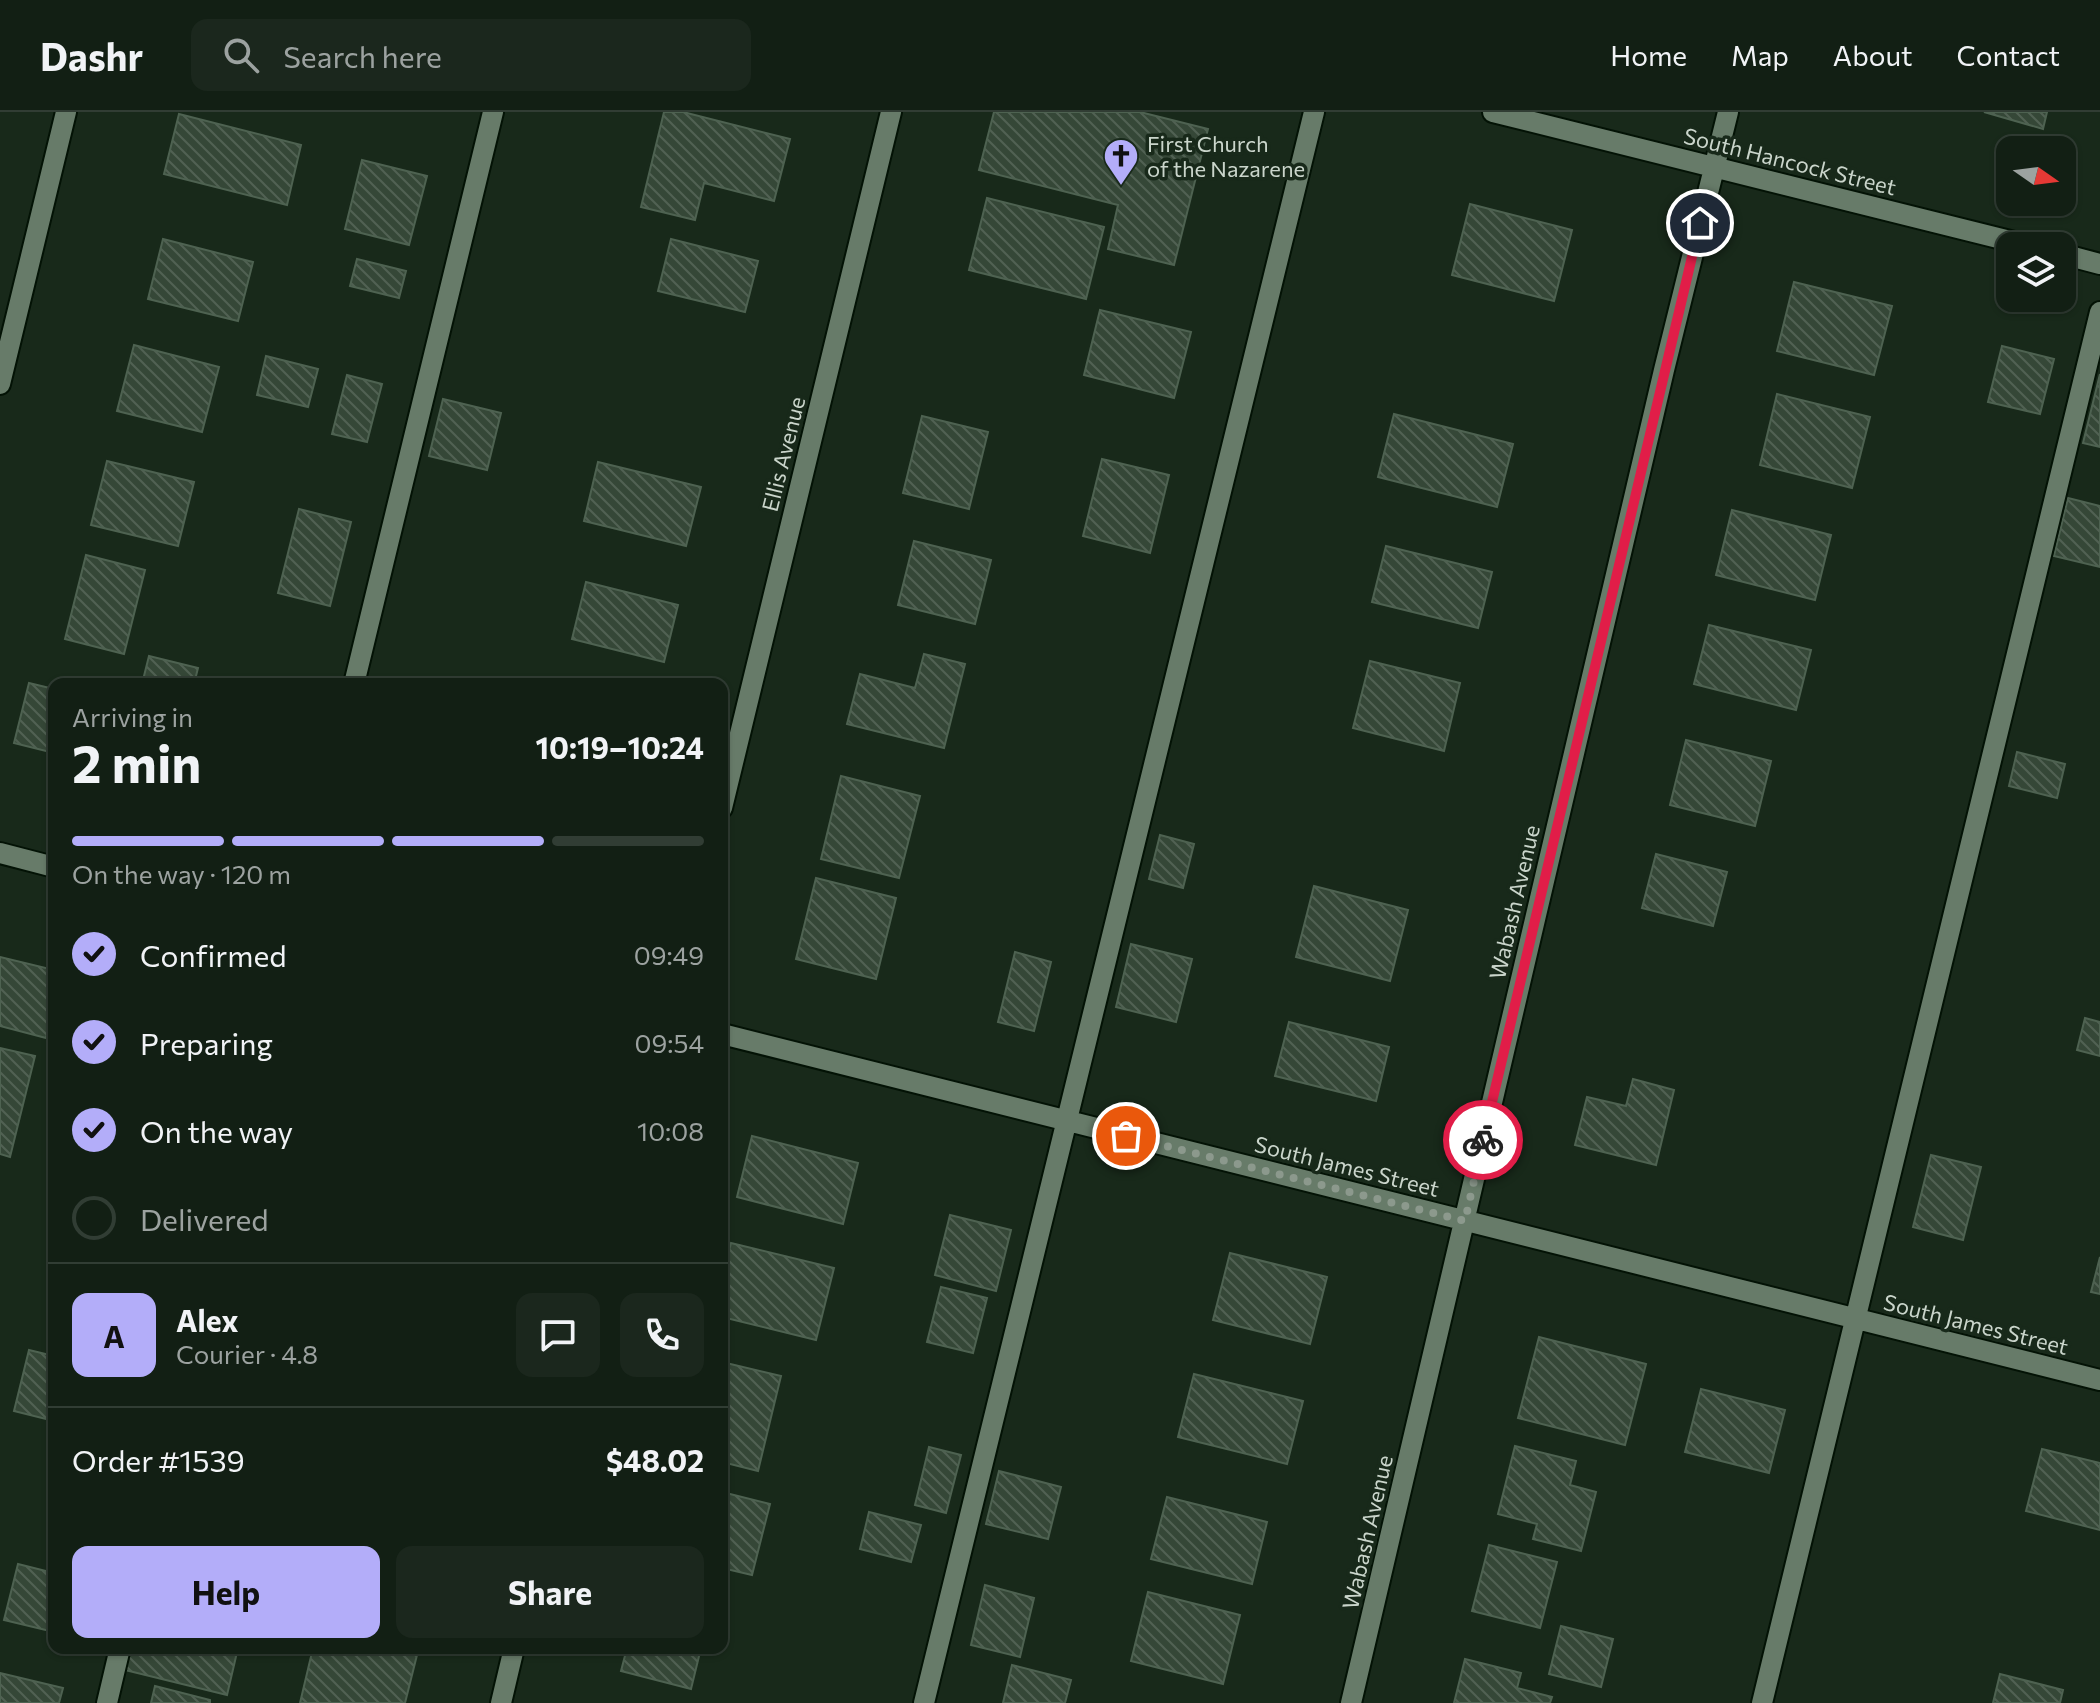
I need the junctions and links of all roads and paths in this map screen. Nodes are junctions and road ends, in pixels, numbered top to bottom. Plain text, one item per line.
1 (66, 112) edge
2 (493, 112) edge
3 (891, 112) edge
4 (1314, 112) edge
5 (1493, 112) edge
6 (1728, 112) edge
7 (1714, 167) junction
8 (1996, 238) edge
9 (2076, 258) edge
10 (2100, 264) edge
11 (2100, 312) edge
12 (0, 384) edge
13 (355, 678) edge
14 (728, 783) edge
15 (0, 853) edge
16 (48, 865) edge
17 (728, 1036) edge
18 (1066, 1121) junction
19 (1465, 1221) junction
20 (1857, 1319) junction
21 (2100, 1380) edge
22 (119, 1654) edge
23 (513, 1654) edge
24 (107, 1703) edge
25 (501, 1703) edge
26 (924, 1703) edge
27 (1351, 1703) edge
28 (1762, 1703) edge

1 - 12 street
2 - 13 street
3 - 14 street, Ellis Avenue
4 - 18 street
5 - 7 street, South Hancock Street
6 - 7 street, Wabash Avenue
7 - 8 street, South Hancock Street
7 - 19 street, Wabash Avenue
9 - 10 street
11 - 20 street
15 - 16 street
17 - 18 street, South James Street
18 - 19 street, South James Street
18 - 26 street
19 - 20 street, South James Street
19 - 27 street, Wabash Avenue
20 - 21 street, South James Street
20 - 28 street
22 - 24 street
23 - 25 street

